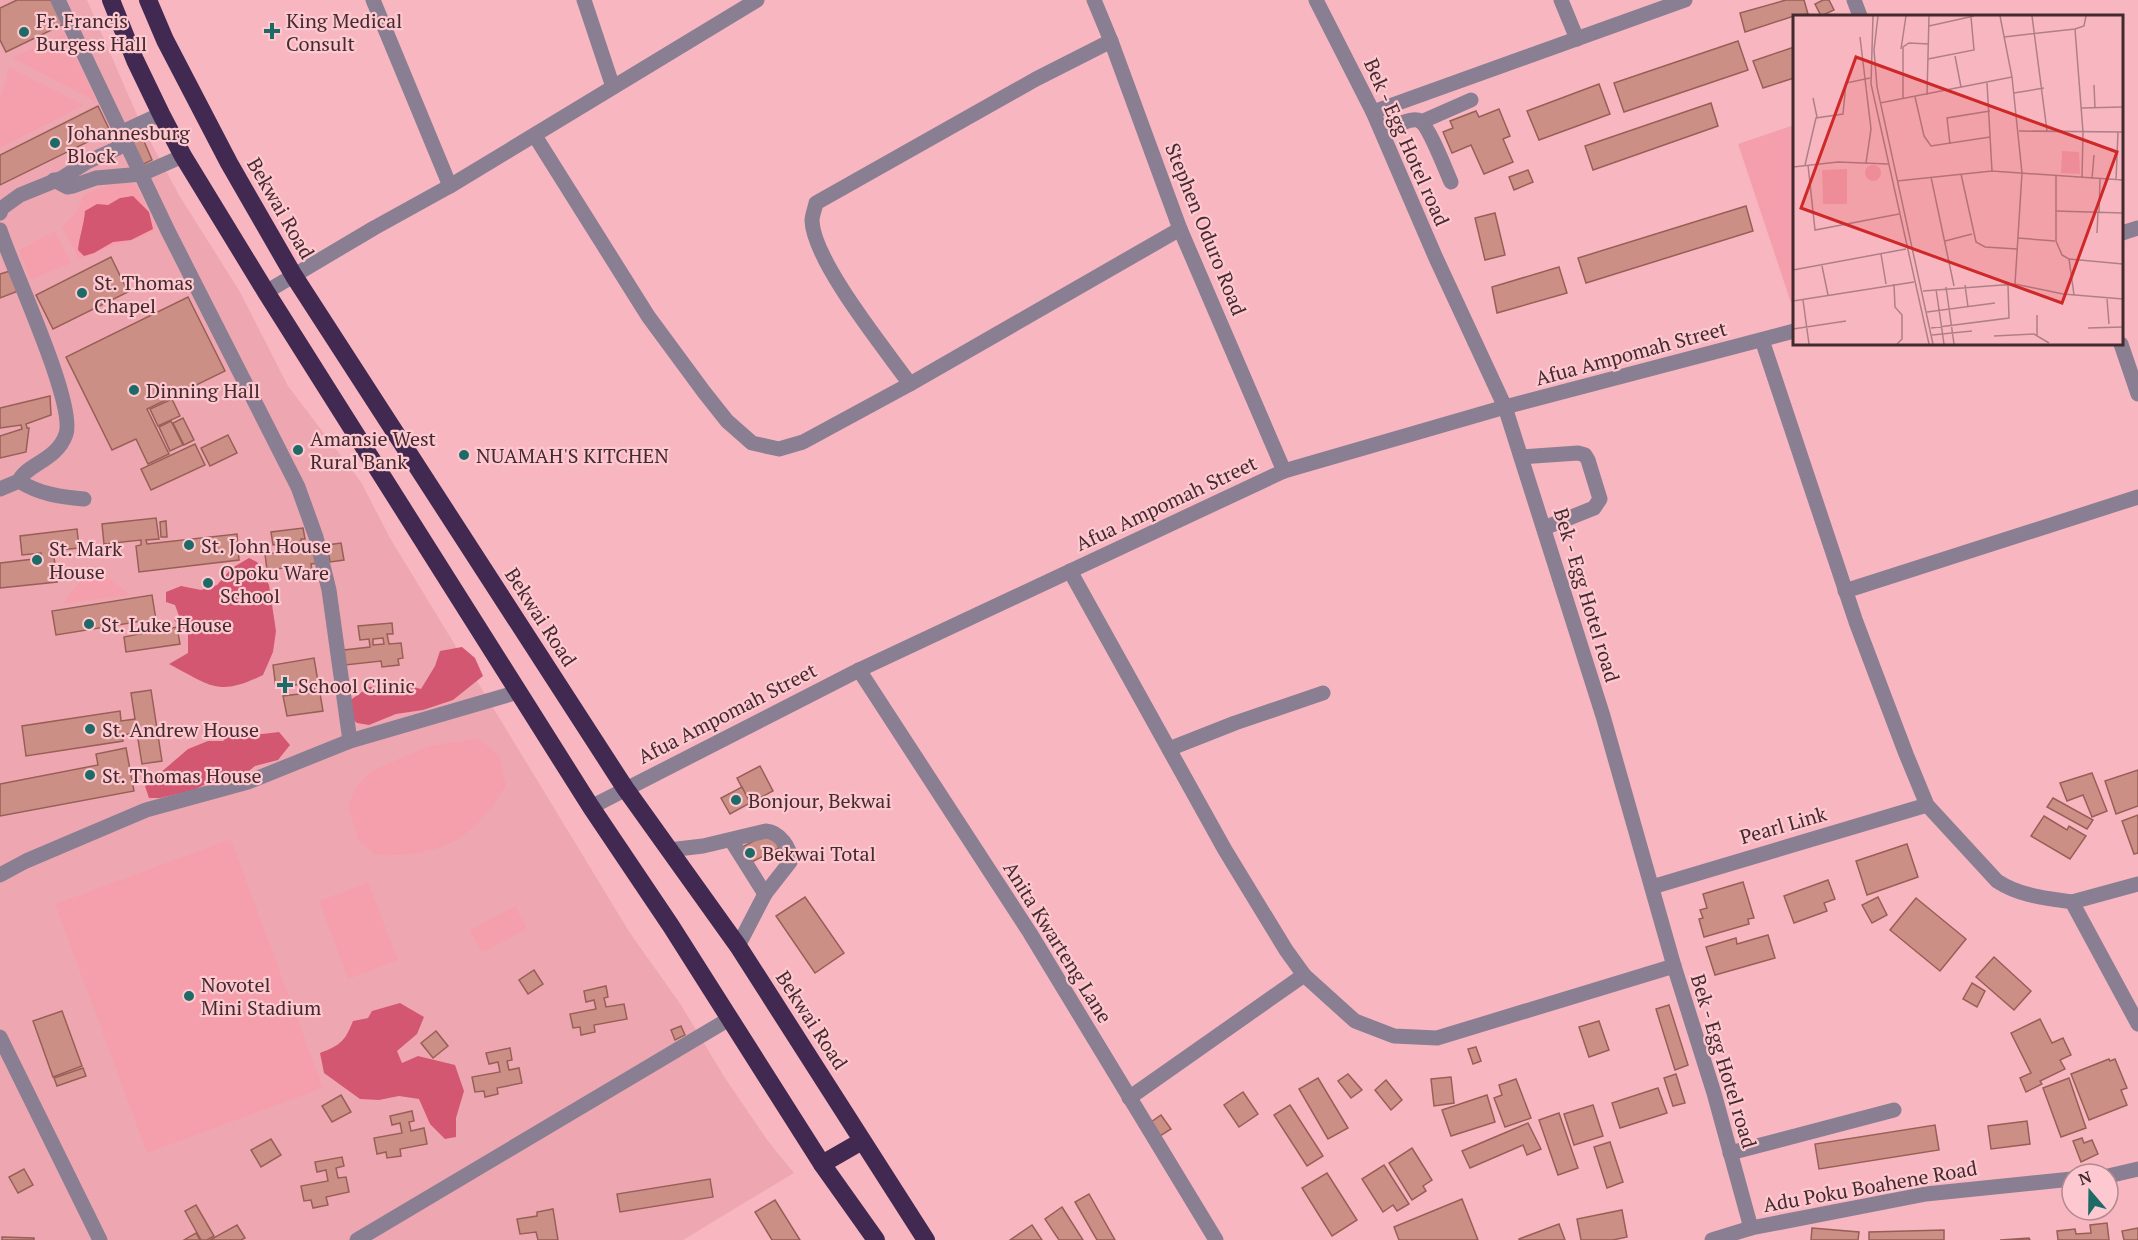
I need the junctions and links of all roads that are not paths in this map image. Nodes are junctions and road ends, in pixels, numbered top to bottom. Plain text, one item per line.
1 (58, 0) edge
2 (111, 0) edge
3 (148, 0) edge
4 (373, 0) edge
5 (584, 0) edge
6 (757, 0) edge
7 (1094, 0) edge
8 (1316, 0) edge
9 (1561, 0) edge
10 (1685, 0) edge
11 (1854, 0) edge
12 (1860, 15) edge
13 (1577, 39) junction
14 (1111, 41) junction
15 (613, 87) junction
16 (1472, 99) dead end
17 (1373, 112) junction
18 (161, 114) junction
19 (1421, 122) junction
20 (122, 132) junction
21 (1382, 132) junction
22 (535, 136) junction
23 (183, 156) junction
24 (142, 174) junction
25 (54, 180) junction
26 (1451, 182) dead end
27 (450, 186) junction
28 (0, 213) edge
29 (2138, 228) edge
30 (1180, 229) junction
31 (0, 230) edge
32 (2123, 232) edge
33 (294, 276) junction
34 (266, 292) junction
35 (1793, 331) edge
36 (1762, 340) junction
37 (2121, 345) edge
38 (910, 384) junction
39 (2138, 394) edge
40 (1505, 407) junction
41 (1521, 457) junction
42 (1284, 471) junction
43 (19, 481) junction
44 (0, 489) edge
45 (2138, 497) edge
46 (84, 499) dead end
47 (1544, 528) junction
48 (1070, 572) junction
49 (1845, 591) junction
50 (859, 670) junction
51 (518, 692) junction
52 (1323, 693) dead end
53 (350, 741) junction
54 (1169, 749) junction
55 (625, 788) junction
56 (1927, 805) junction
57 (591, 807) junction
58 (731, 840) junction
59 (669, 850) junction
60 (0, 875) edge
61 (2138, 884) edge
62 (1652, 886) junction
63 (765, 894) junction
64 (2072, 902) junction
65 (738, 946) junction
66 (1674, 966) junction
67 (1304, 975) junction
68 (729, 1019) junction
69 (2138, 1024) edge
70 (0, 1037) edge
71 (1129, 1098) junction
72 (1894, 1110) dead end
73 (862, 1141) junction
74 (1730, 1153) junction
75 (822, 1164) junction
76 (2138, 1169) edge
77 (2120, 1173) edge
78 (2060, 1180) edge
79 (1751, 1228) junction
80 (100, 1240) edge
81 (357, 1240) edge
82 (876, 1240) edge
83 (926, 1240) edge
84 (1216, 1240) edge
85 (1712, 1240) edge

1 - 20 street
2 - 18 highway
3 - 33 highway, Bekwai Road
4 - 27 street
5 - 15 street
6 - 15 street
7 - 14 street, Stephen Oduro Road
8 - 17 street, Bek - Egg Hotel road
9 - 13 street
10 - 13 street
11 - 12 street
13 - 17 street
14 - 30 street, Stephen Oduro Road
14 - 38 street
15 - 22 street
16 - 19 street
17 - 21 street, Bek - Egg Hotel road
18 - 20 street
18 - 23 highway
19 - 21 street
19 - 26 street
20 - 24 street
20 - 25 street
21 - 40 street, Bek - Egg Hotel road
22 - 27 street
22 - 38 street
23 - 24 street
23 - 34 highway
24 - 25 street
24 - 53 street
25 - 28 street
27 - 33 street
29 - 32 street
30 - 38 street
30 - 42 street, Stephen Oduro Road
31 - 43 street
33 - 34 street
33 - 55 highway, Bekwai Road
34 - 51 highway
35 - 36 street, Afua Ampomah Street
36 - 40 street, Afua Ampomah Street
36 - 49 street
37 - 39 street
40 - 41 street, Bek - Egg Hotel road
40 - 42 street, Afua Ampomah Street
41 - 47 street, Bek - Egg Hotel road
41 - 47 street
42 - 48 street, Afua Ampomah Street
43 - 44 street
43 - 46 street
45 - 49 street
47 - 62 street, Bek - Egg Hotel road
48 - 50 street, Afua Ampomah Street
48 - 54 street
49 - 56 street
50 - 55 street, Afua Ampomah Street
50 - 71 street, Anita Kwarteng Lane
51 - 53 street
51 - 57 highway
52 - 54 street
53 - 60 street
54 - 67 street
55 - 57 street, Afua Ampomah Street
55 - 59 highway, Bekwai Road
56 - 62 street, Pearl Link
56 - 64 street
57 - 68 highway
58 - 59 street
58 - 63 street
58 - 63 street
59 - 65 highway, Bekwai Road
61 - 64 street
62 - 66 street, Bek - Egg Hotel road
63 - 65 street
64 - 69 street
65 - 73 highway, Bekwai Road
66 - 67 street
66 - 74 street, Bek - Egg Hotel road
67 - 71 street
68 - 75 highway
68 - 81 street
70 - 80 street
71 - 84 street, Anita Kwarteng Lane
72 - 74 street
73 - 75 highway
73 - 83 highway, Bekwai Road
74 - 79 street, Bek - Egg Hotel road
75 - 82 highway
76 - 77 street
78 - 79 street, Adu Poku Boahene Road
79 - 85 street, Adu Poku Boahene Road

